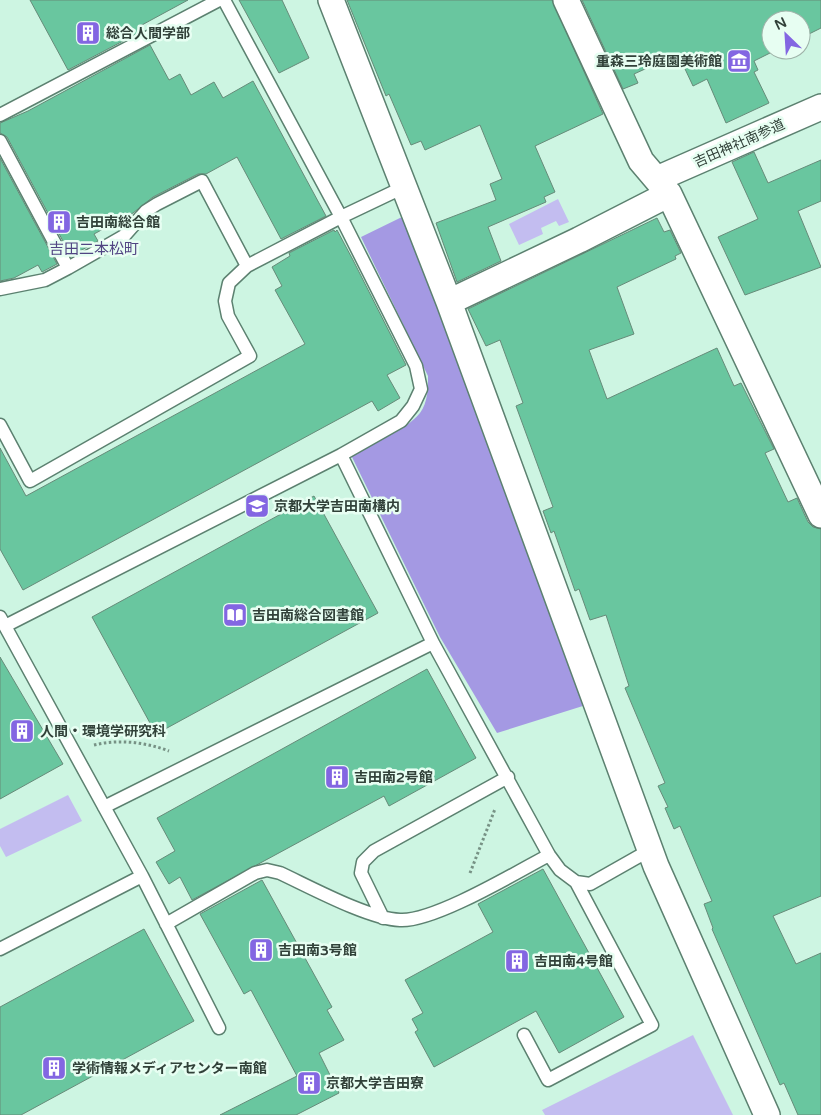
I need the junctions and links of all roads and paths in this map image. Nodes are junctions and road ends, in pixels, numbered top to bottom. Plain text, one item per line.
1 (219, 0) edge
2 (224, 0) edge
3 (331, 0) edge
4 (566, 0) edge
5 (821, 107) edge
6 (0, 114) edge
7 (0, 142) edge
8 (404, 187) junction
9 (663, 187) junction
10 (341, 216) junction
11 (247, 266) junction
12 (68, 268) junction
13 (0, 290) edge
14 (449, 302) junction
15 (0, 425) edge
16 (341, 455) junction
17 (821, 515) edge
18 (3, 622) edge
19 (433, 643) junction
20 (90, 746) dead end
21 (173, 752) dead end
22 (508, 777) junction
23 (104, 806) junction
24 (650, 850) junction
25 (549, 854) junction
26 (142, 876) junction
27 (576, 882) junction
28 (459, 902) junction
29 (383, 918) junction
30 (166, 924) junction
31 (0, 948) edge
32 (219, 1028) dead end
33 (524, 1035) dead end
34 (767, 1115) edge

1 - 6 lane
2 - 10 lane
3 - 8 street
4 - 9 street
5 - 9 street, 吉田神社南参道
7 - 12 lane
8 - 10 lane
8 - 14 street
9 - 14 street, 吉田神社南参道
9 - 17 street
10 - 11 lane
10 - 16 lane
11 - 12 lane
11 - 15 lane
12 - 13 lane
14 - 24 street
16 - 18 lane
16 - 19 lane
18 - 23 lane
19 - 22 lane
19 - 23 lane
20 - 21 path
22 - 25 lane
22 - 28 path
22 - 29 lane
23 - 26 lane
24 - 27 lane
24 - 34 street
25 - 27 lane
25 - 28 lane
26 - 30 lane
26 - 31 lane
27 - 33 lane
28 - 29 lane
29 - 30 lane
30 - 32 lane

